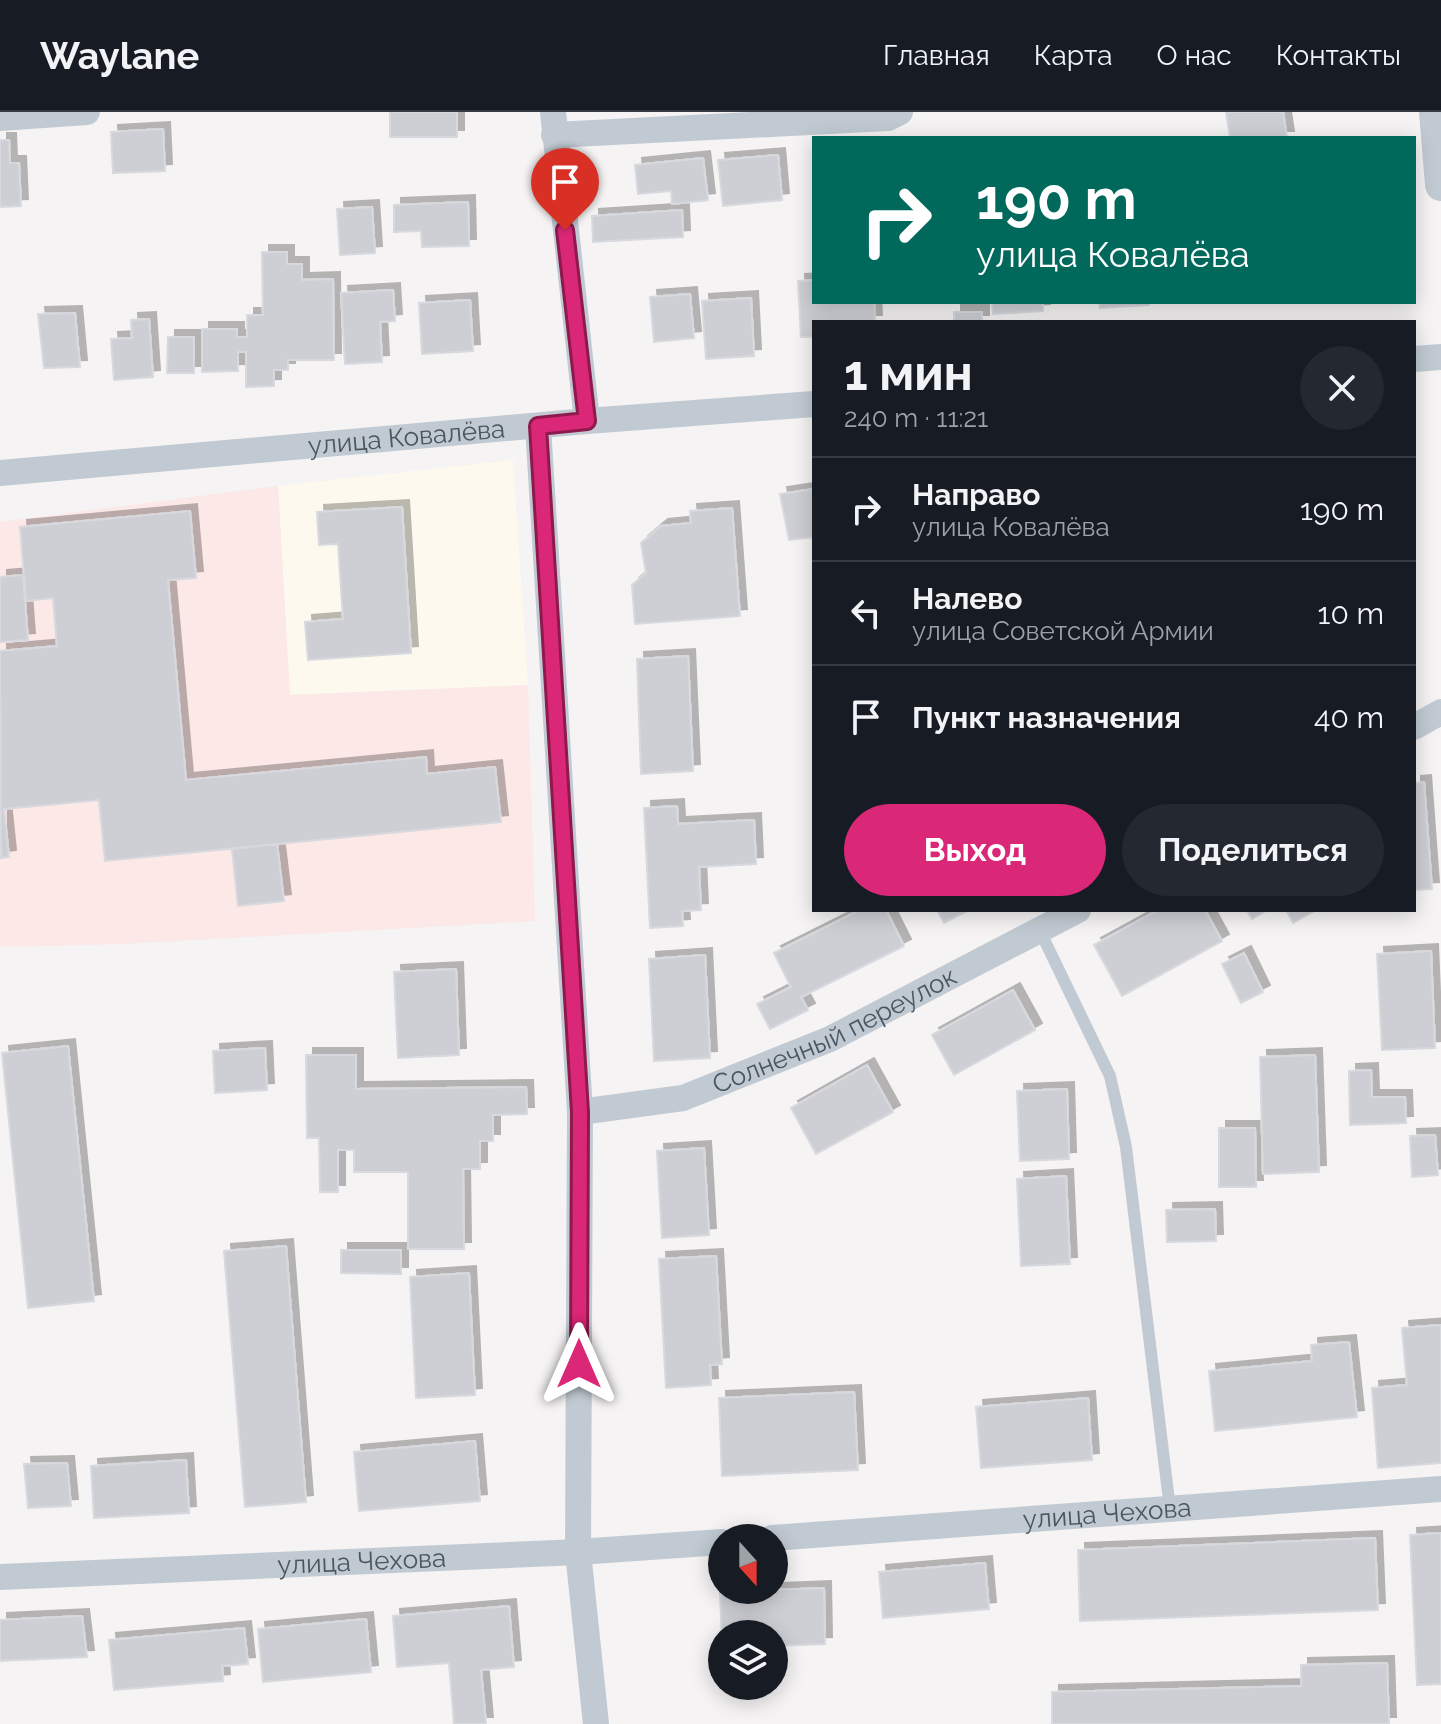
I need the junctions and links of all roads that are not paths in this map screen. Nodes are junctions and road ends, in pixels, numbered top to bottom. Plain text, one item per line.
1 (87, 112) edge
2 (900, 112) edge
3 (1435, 112) edge
4 (0, 118) edge
5 (553, 124) edge
6 (1441, 185) edge
7 (1441, 357) edge
8 (1416, 359) edge
9 (812, 404) edge
10 (587, 421) junction
11 (538, 426) junction
12 (0, 473) edge
13 (1441, 712) edge
14 (1416, 726) edge
15 (1074, 912) edge
16 (1040, 931) junction
17 (580, 1112) junction
18 (1441, 1489) edge
19 (1170, 1509) junction
20 (788, 1537) edge
21 (708, 1543) edge
22 (578, 1552) junction
23 (0, 1577) edge
24 (596, 1724) edge

1 - 4 street
2 - 5 street
3 - 6 street
5 - 10 street
7 - 8 street
9 - 10 street, улица Ковалёва
10 - 11 street, улица Ковалёва
11 - 12 street, улица Ковалёва
11 - 17 street
13 - 14 street
15 - 16 street, Солнечный переулок
16 - 17 street, Солнечный переулок
16 - 19 lane
17 - 22 street
18 - 19 street, улица Чехова
19 - 20 street, улица Чехова
21 - 22 street, улица Чехова
22 - 23 street, улица Чехова
22 - 24 street

